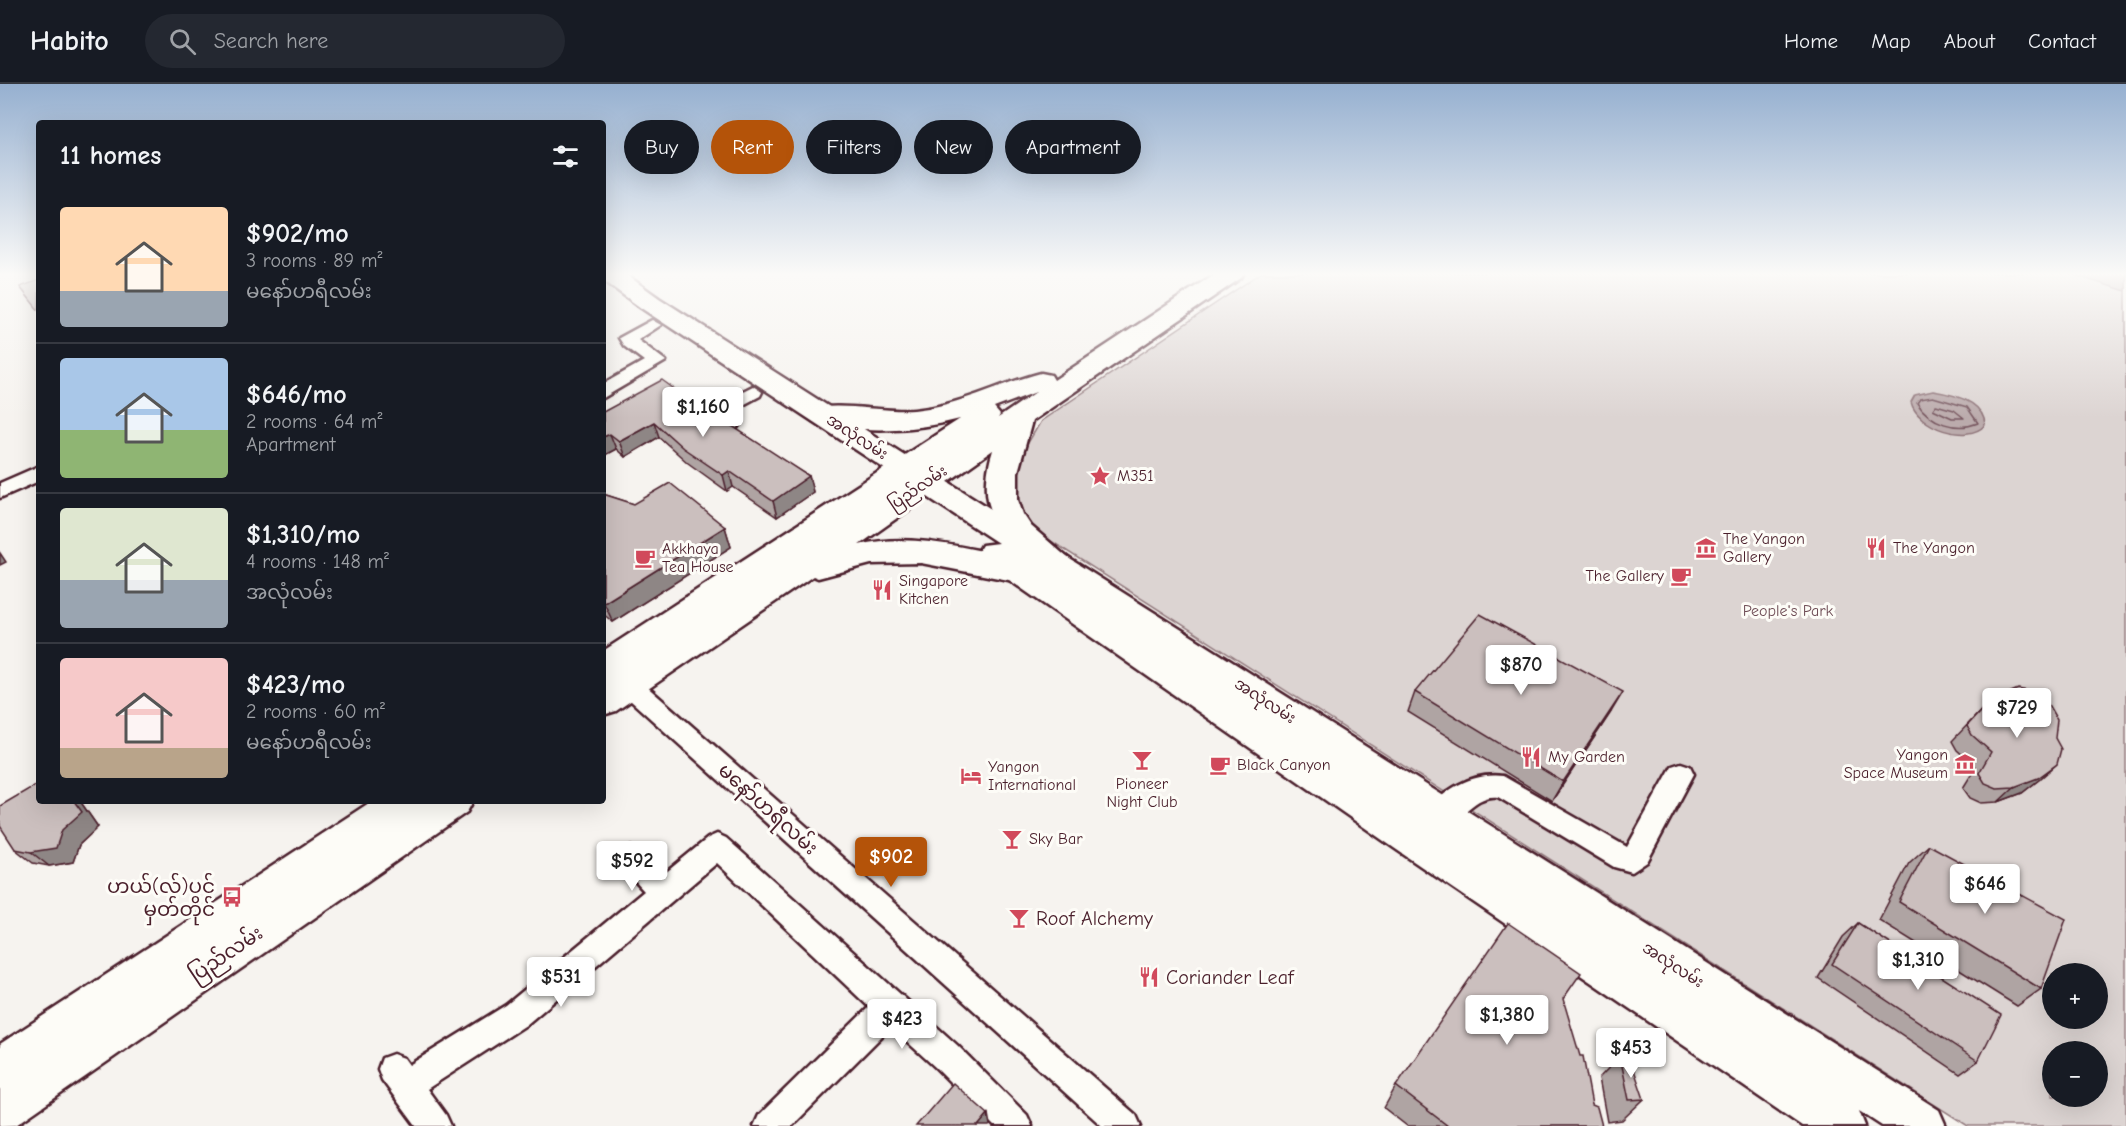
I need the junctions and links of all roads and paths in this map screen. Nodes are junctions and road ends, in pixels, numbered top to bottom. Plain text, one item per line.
1 (647, 322) edge
2 (679, 322) edge
3 (1126, 322) edge
4 (1160, 322) edge
5 (652, 325) junction
6 (1041, 381) junction
7 (606, 390) edge
8 (753, 392) junction
9 (823, 415) junction
10 (1020, 416) junction
11 (730, 424) edge
12 (36, 474) edge
13 (906, 482) junction
14 (0, 491) edge
15 (1018, 570) junction
16 (796, 572) junction
17 (1066, 574) junction
18 (1104, 613) junction
19 (609, 676) edge
20 (1681, 774) dead end
21 (399, 804) edge
22 (450, 804) edge
23 (1440, 816) junction
24 (631, 859) dead end
25 (664, 893) junction
26 (890, 1007) junction
27 (0, 1070) edge
28 (0, 1109) edge
29 (435, 1126) edge
30 (770, 1126) edge
31 (1016, 1126) edge
32 (1125, 1126) edge
33 (1842, 1126) edge
34 (1923, 1126) edge

1 - 5 main road, အလုံလမ်း
2 - 9 main road, အလုံလမ်း
3 - 6 main road, ပြည်လမ်း
4 - 10 main road, ပြည်လမ်း
5 - 7 street
5 - 8 main road, အလုံလမ်း
6 - 9 main road
6 - 13 main road, ပြည်လမ်း
8 - 11 street
8 - 13 main road, အလုံလမ်း
9 - 13 main road, အလုံလမ်း
10 - 13 main road, ပြည်လမ်း
10 - 17 main road
12 - 14 street
13 - 15 main road, အလုံလမ်း
13 - 16 main road, ပြည်လမ်း
13 - 17 main road, အလုံလမ်း
13 - 19 main road, ပြည်လမ်း
15 - 16 main road
15 - 18 main road, အလုံလမ်း
16 - 19 main road, ပြည်လမ်း
17 - 18 main road, အလုံလမ်း
18 - 23 main road, အလုံလမ်း
18 - 33 main road, အလုံလမ်း
19 - 32 street, မနော်ဟရီလမ်း
20 - 23 street
21 - 27 main road, ပြည်လမ်း
22 - 28 main road, ပြည်လမ်း
23 - 34 main road, အလုံလမ်း
24 - 25 street
25 - 26 street
25 - 29 street
26 - 30 street
26 - 31 street

